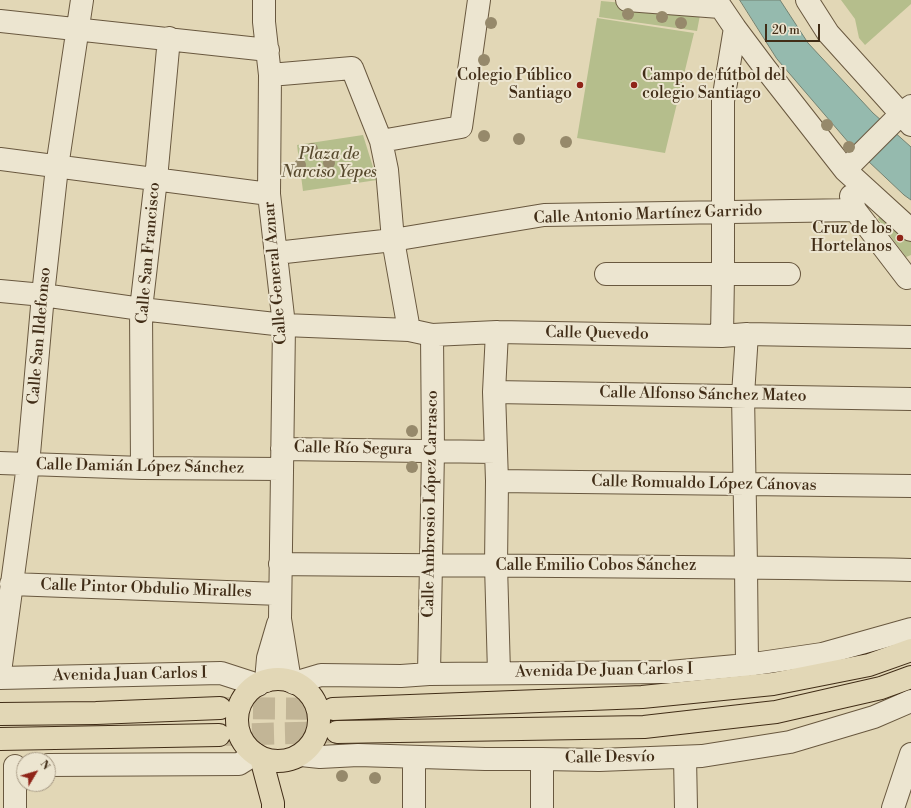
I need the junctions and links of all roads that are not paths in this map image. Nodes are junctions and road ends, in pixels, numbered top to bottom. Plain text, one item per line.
1 (82, 0) edge
2 (264, 0) edge
3 (479, 0) edge
4 (627, 0) edge
5 (807, 0) edge
6 (718, 4) edge
7 (0, 21) edge
8 (735, 28) junction
9 (78, 30) junction
10 (169, 38) junction
11 (268, 50) junction
12 (270, 75) junction
13 (908, 115) edge
14 (381, 141) junction
15 (0, 159) edge
16 (57, 167) junction
17 (845, 170) junction
18 (156, 179) junction
19 (269, 194) junction
20 (855, 210) junction
21 (723, 212) junction
22 (911, 230) edge
23 (394, 240) junction
24 (276, 253) junction
25 (606, 274) dead end
26 (789, 274) dead end
27 (724, 275) junction
28 (910, 281) edge
29 (0, 291) edge
30 (43, 295) junction
31 (141, 309) junction
32 (284, 325) junction
33 (409, 330) junction
34 (497, 332) junction
35 (747, 334) junction
36 (432, 335) junction
37 (722, 336) junction
38 (911, 337) edge
39 (494, 392) junction
40 (743, 395) junction
41 (911, 399) edge
42 (432, 450) junction
43 (496, 452) junction
44 (281, 459) junction
45 (0, 463) edge
46 (28, 465) junction
47 (142, 468) junction
48 (497, 481) junction
49 (744, 484) junction
50 (911, 486) edge
51 (280, 564) junction
52 (431, 566) junction
53 (496, 566) junction
54 (746, 566) junction
55 (911, 570) edge
56 (11, 584) junction
57 (280, 594) junction
58 (280, 619) junction
59 (911, 629) edge
60 (911, 650) edge
61 (747, 664) junction
62 (0, 672) edge
63 (499, 673) junction
64 (429, 674) junction
65 (911, 677) edge
66 (0, 678) edge
67 (292, 682) junction
68 (262, 683) junction
69 (911, 701) edge
70 (220, 708) tunnel mouth
71 (333, 709) tunnel mouth
72 (0, 714) edge
73 (337, 732) tunnel mouth
74 (219, 735) tunnel mouth
75 (0, 739) edge
76 (911, 754) edge
77 (258, 756) junction
78 (296, 757) junction
79 (685, 757) junction
80 (414, 758) junction
81 (542, 758) junction
82 (56, 765) edge
83 (13, 766) edge
84 (273, 806) edge
85 (15, 808) edge
86 (414, 808) edge
87 (542, 808) edge
88 (686, 808) edge
89 (893, 808) edge

1 - 9 street, Calle San Ildefonso
2 - 11 street, Calle General Aznar
3 - 14 street
4 - 6 street
5 - 13 street
6 - 8 street
7 - 9 street
8 - 17 street
8 - 21 street
9 - 10 street
9 - 16 street, Calle San Ildefonso
10 - 11 street
10 - 18 street, Calle San Francisco
11 - 12 street, Calle General Aznar
12 - 14 street
12 - 19 street, Calle General Aznar
13 - 17 street
14 - 23 street
15 - 16 street
16 - 18 street
16 - 30 street, Calle San Ildefonso
17 - 20 street
17 - 22 street
18 - 19 street
18 - 31 street, Calle San Francisco
19 - 24 street, Calle General Aznar
20 - 21 street, Calle Antonio Martínez Garrido
20 - 28 street
21 - 23 street, Calle Antonio Martínez Garrido
21 - 27 street
23 - 24 street, Calle Antonio Martínez Garrido
23 - 33 street
24 - 32 street, Calle General Aznar
25 - 27 street
26 - 27 street
27 - 37 street
29 - 30 street, Calle Quevedo
30 - 31 street, Calle Quevedo
30 - 46 street, Calle San Ildefonso
31 - 32 street, Calle Quevedo
31 - 47 street, Calle San Francisco
32 - 33 street, Calle Quevedo
32 - 44 street, Calle General Aznar
33 - 36 street, Calle Quevedo
34 - 36 street, Calle Quevedo
34 - 37 street, Calle Quevedo
34 - 39 street
35 - 37 street, Calle Quevedo
35 - 38 street, Calle Quevedo
35 - 40 street
36 - 42 street, Calle Ambrosio López Carrasco
39 - 40 street, Calle Alfonso Sánchez Mateo
39 - 43 street
40 - 41 street, Calle Alfonso Sánchez Mateo
40 - 49 street
42 - 43 street, Calle Río Segura
42 - 44 street, Calle Río Segura
42 - 52 street, Calle Ambrosio López Carrasco
43 - 48 street
44 - 47 street, Calle Damián López Sánchez
44 - 51 street, Calle General Aznar
45 - 46 street, Calle Damián López Sánchez
46 - 47 street, Calle Damián López Sánchez
46 - 56 street, Calle San Ildefonso
48 - 49 street, Calle Romualdo López Cánovas
48 - 53 street
49 - 50 street, Calle Romualdo López Cánovas
49 - 54 street
51 - 52 street, Calle Emilio Cobos Sánchez
51 - 57 street, Calle General Aznar
52 - 53 street, Calle Emilio Cobos Sánchez
52 - 64 street, Calle Ambrosio López Carrasco
53 - 54 street, Calle Emilio Cobos Sánchez
53 - 63 street
54 - 55 street, Calle Emilio Cobos Sánchez
54 - 61 street
56 - 57 street, Calle Pintor Obdulio Miralles
56 - 62 street, Calle San Ildefonso
57 - 58 street, Calle General Aznar
58 - 67 street, Calle General Aznar
58 - 68 street, Calle General Aznar
59 - 61 street, Avenida De Juan Carlos I
60 - 71 main road
61 - 63 street, Avenida De Juan Carlos I
63 - 64 street, Avenida De Juan Carlos I
64 - 67 street, Avenida De Juan Carlos I
65 - 73 main road
66 - 68 street, Avenida Juan Carlos I
67 - 68 main road
67 - 78 main road
68 - 77 main road
69 - 79 street, Calle Desvío
70 - 72 main road
74 - 75 main road
76 - 89 street
77 - 78 main road
77 - 82 street
77 - 84 main road
78 - 80 street, Calle Desvío
78 - 84 main road
79 - 81 street, Calle Desvío
79 - 88 street
80 - 81 street, Calle Desvío
80 - 86 street
81 - 87 street
83 - 85 street

